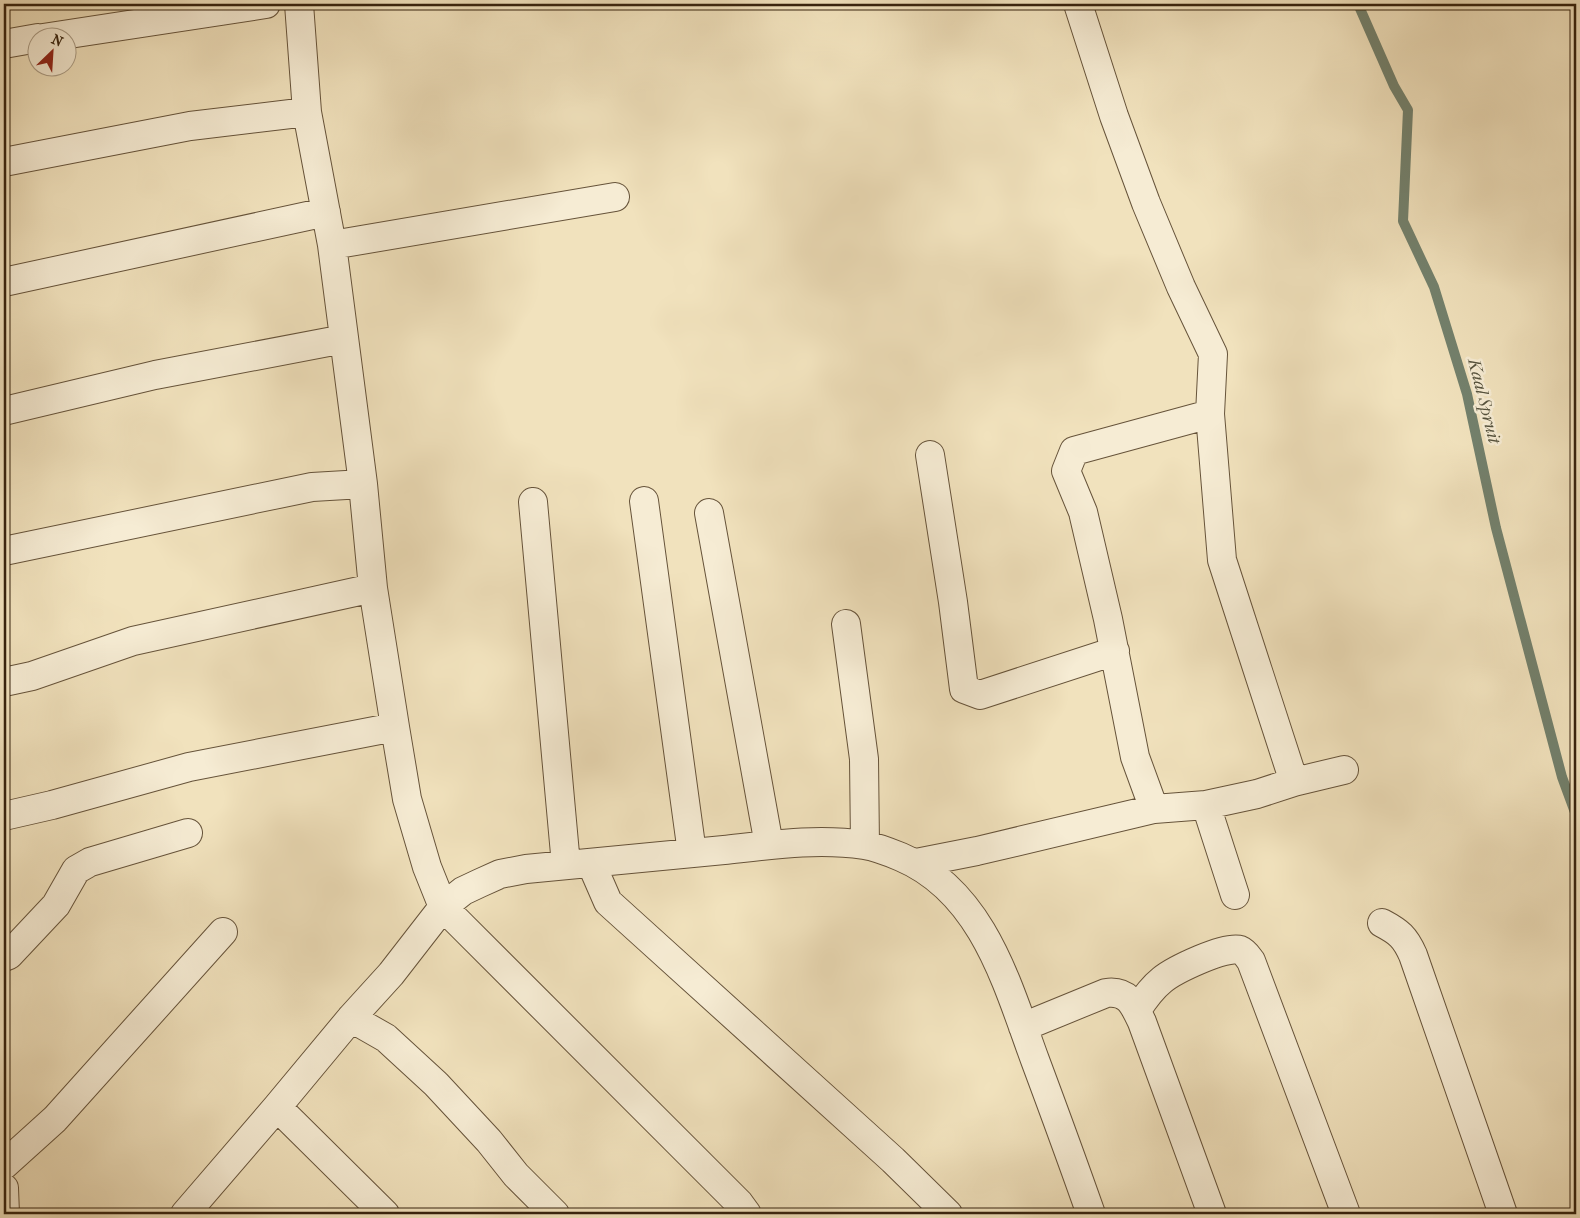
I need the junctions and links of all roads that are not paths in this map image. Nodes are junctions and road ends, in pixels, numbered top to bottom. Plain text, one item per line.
1 (266, 4) edge
2 (299, 4) edge
3 (1078, 4) edge
4 (78, 33) edge
5 (28, 40) edge
6 (4, 44) edge
7 (307, 112) junction
8 (4, 162) edge
9 (615, 197) dead end
10 (326, 212) junction
11 (332, 245) junction
12 (4, 282) edge
13 (344, 339) junction
14 (4, 411) edge
15 (1210, 414) junction
16 (930, 455) dead end
17 (364, 484) junction
18 (644, 501) dead end
19 (533, 502) dead end
20 (709, 513) dead end
21 (4, 551) edge
22 (373, 588) junction
23 (846, 624) dead end
24 (1115, 651) junction
25 (4, 682) edge
26 (395, 727) junction
27 (1344, 770) dead end
28 (1294, 782) junction
29 (1206, 805) junction
30 (1154, 809) junction
31 (4, 816) edge
32 (188, 834) dead end
33 (769, 845) junction
34 (865, 845) junction
35 (692, 853) junction
36 (916, 863) junction
37 (578, 864) junction
38 (1236, 895) dead end
39 (443, 906) junction
40 (1382, 923) dead end
41 (223, 932) dead end
42 (4, 957) edge
43 (1137, 1010) junction
44 (351, 1018) junction
45 (1023, 1027) junction
46 (277, 1107) junction
47 (4, 1165) edge
48 (4, 1188) edge
49 (191, 1212) edge
50 (5, 1214) edge
51 (385, 1214) edge
52 (556, 1214) edge
53 (747, 1214) edge
54 (948, 1214) edge
55 (1091, 1214) edge
56 (1212, 1214) edge
57 (1346, 1214) edge
58 (1503, 1214) edge

1 - 4 street
2 - 7 street
3 - 15 street
5 - 6 street
7 - 8 street
7 - 10 street
9 - 11 street
10 - 11 street
10 - 12 street
11 - 13 street
13 - 14 street
13 - 17 street
15 - 24 street
15 - 28 street
16 - 24 street
17 - 21 street
17 - 22 street
18 - 35 street
19 - 37 street
20 - 33 street
22 - 25 street
22 - 26 street
23 - 34 street
24 - 30 street
26 - 31 street
26 - 39 street
27 - 28 street
28 - 29 street
29 - 30 street
29 - 38 street
30 - 36 street
32 - 42 street
33 - 34 street
33 - 35 street
34 - 36 street
35 - 37 street
36 - 45 street
37 - 39 street
37 - 54 street
39 - 44 street
39 - 53 street
40 - 58 street
41 - 47 street
43 - 45 street
43 - 56 street
43 - 57 street
44 - 46 street
44 - 52 street
45 - 55 street
46 - 49 street
46 - 51 street
48 - 50 street

